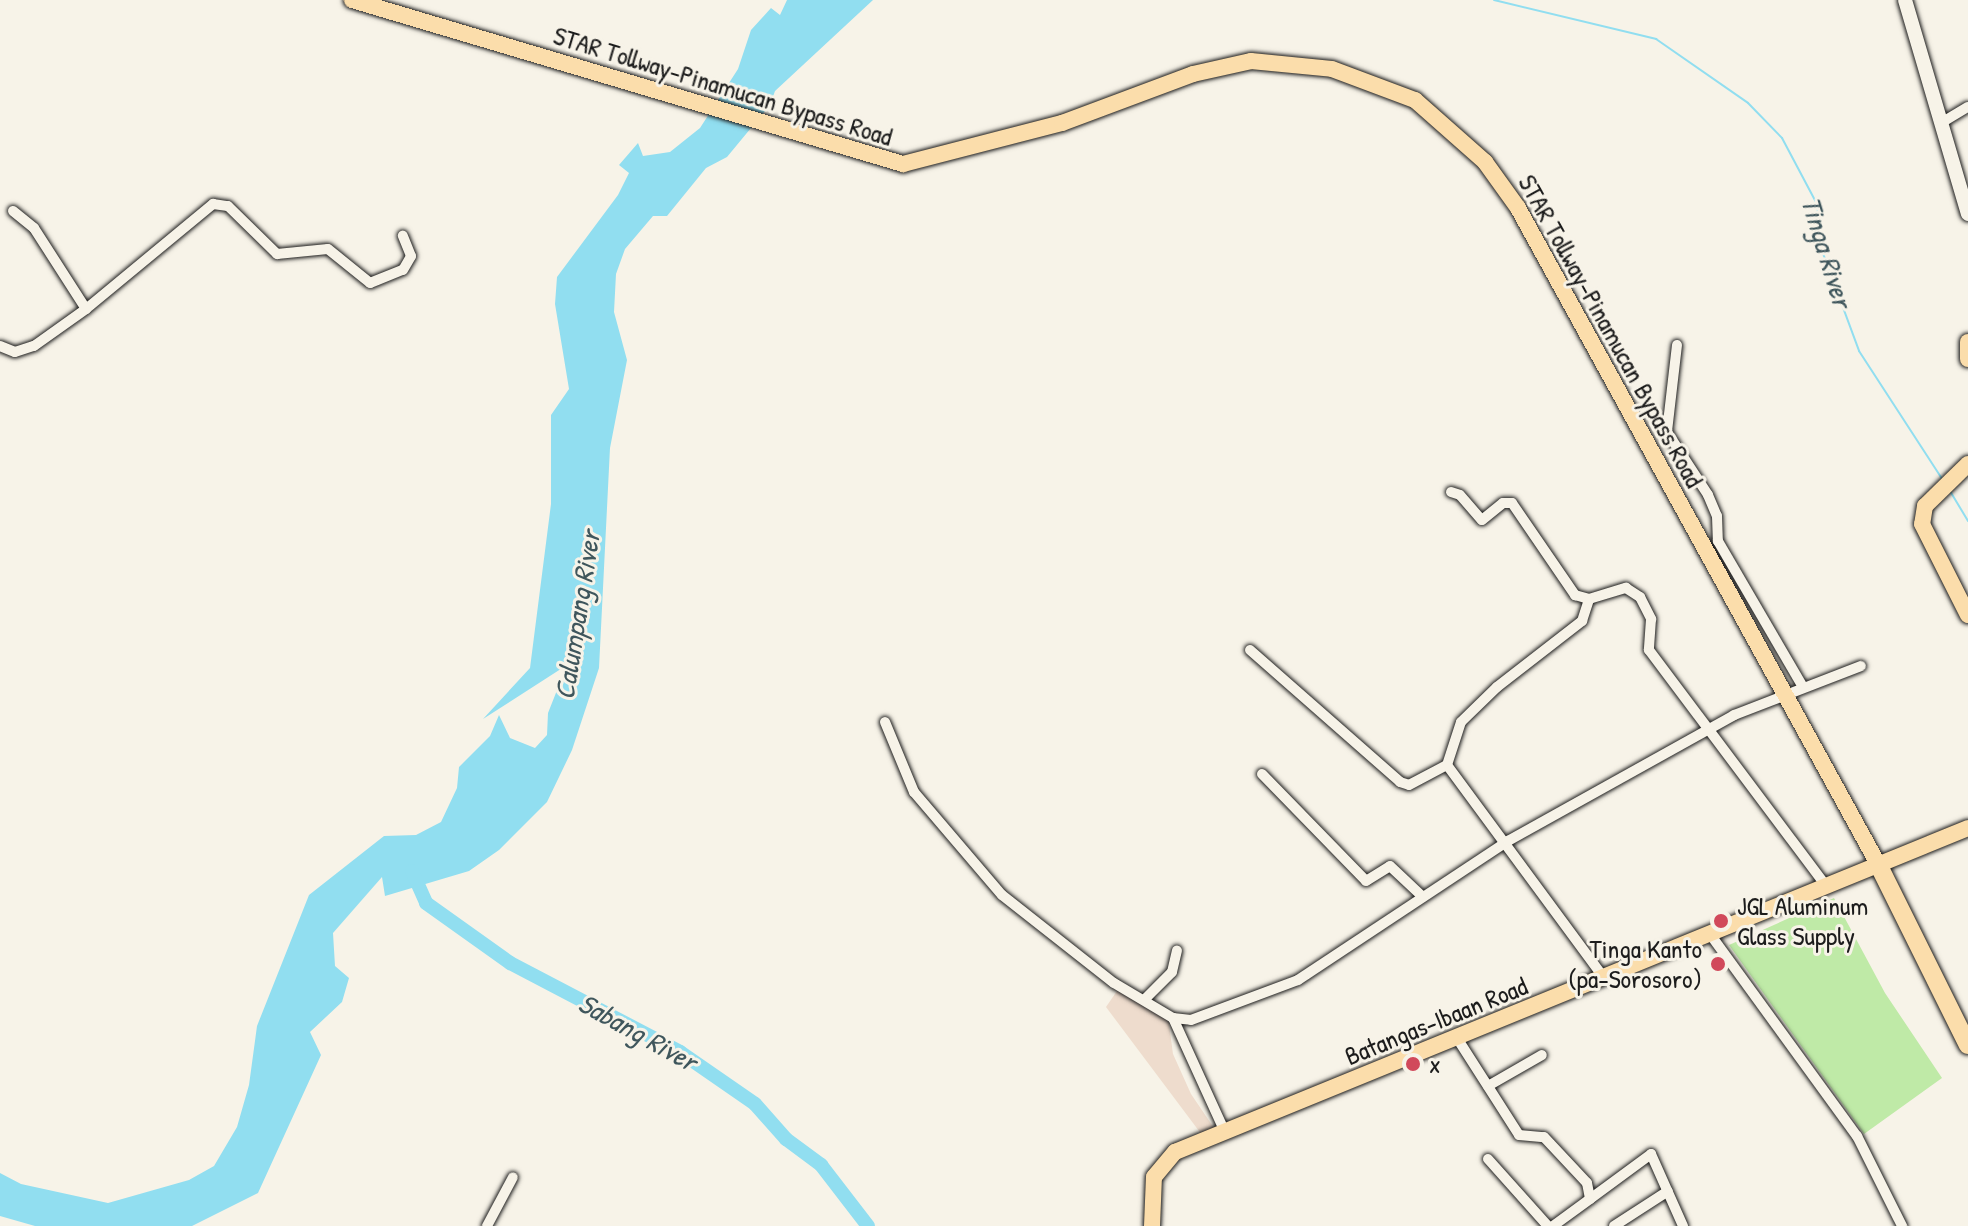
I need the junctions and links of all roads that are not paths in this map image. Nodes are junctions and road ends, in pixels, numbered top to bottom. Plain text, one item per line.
1 (352, 0) edge
2 (1905, 0) edge
3 (1968, 107) edge
4 (1941, 123) junction
5 (13, 211) dead end
6 (1968, 214) edge
7 (403, 236) dead end
8 (86, 309) junction
9 (1968, 342) edge
10 (1677, 345) dead end
11 (0, 346) edge
12 (1968, 359) edge
13 (1964, 468) edge
14 (1451, 492) dead end
15 (1589, 599) junction
16 (1968, 615) edge
17 (1250, 650) dead end
18 (1861, 666) dead end
19 (1803, 687) junction
20 (1784, 693) junction
21 (885, 722) dead end
22 (1711, 728) junction
23 (1447, 765) junction
24 (1262, 774) dead end
25 (1968, 828) edge
26 (1508, 841) junction
27 (1878, 864) junction
28 (1826, 886) junction
29 (1423, 897) junction
30 (1710, 934) junction
31 (1177, 951) dead end
32 (1604, 978) junction
33 (1145, 999) junction
34 (1173, 1018) junction
35 (1968, 1019) edge
36 (1457, 1038) junction
37 (1968, 1045) edge
38 (1542, 1055) dead end
39 (1488, 1086) junction
40 (1225, 1132) junction
41 (1488, 1159) dead end
42 (513, 1177) dead end
43 (1668, 1191) junction
44 (1590, 1199) junction
45 (487, 1226) edge
46 (1152, 1226) edge
47 (1551, 1226) edge
48 (1614, 1226) edge
49 (1683, 1226) edge
50 (1902, 1226) edge

1 - 20 main road, STAR Tollway-Pinamucan Bypass Road
2 - 4 street
3 - 4 street
4 - 6 street
5 - 8 street
7 - 8 street
8 - 11 street
9 - 12 main road
10 - 19 street
13 - 16 main road
14 - 15 street
15 - 22 street
15 - 23 street
17 - 23 street
18 - 19 street
19 - 20 street
20 - 22 street
20 - 27 main road, STAR Tollway-Pinamucan Bypass Road
21 - 33 street
22 - 26 street
22 - 28 street
23 - 26 street
24 - 29 street
25 - 27 main road, Batangas-Ibaan Road
26 - 29 street
26 - 32 street
27 - 28 main road, Batangas-Ibaan Road
27 - 35 highway
27 - 37 highway
28 - 30 main road, Batangas-Ibaan Road
29 - 34 street
30 - 32 main road, Batangas-Ibaan Road
30 - 50 street
31 - 33 street
32 - 36 main road, Batangas-Ibaan Road
33 - 34 street
34 - 40 street
36 - 39 street
36 - 40 main road, Batangas-Ibaan Road
38 - 39 street
39 - 44 street
40 - 46 main road, Batangas-Ibaan Road
41 - 47 street
42 - 45 street
43 - 44 street
43 - 48 street
43 - 49 street
44 - 47 street

